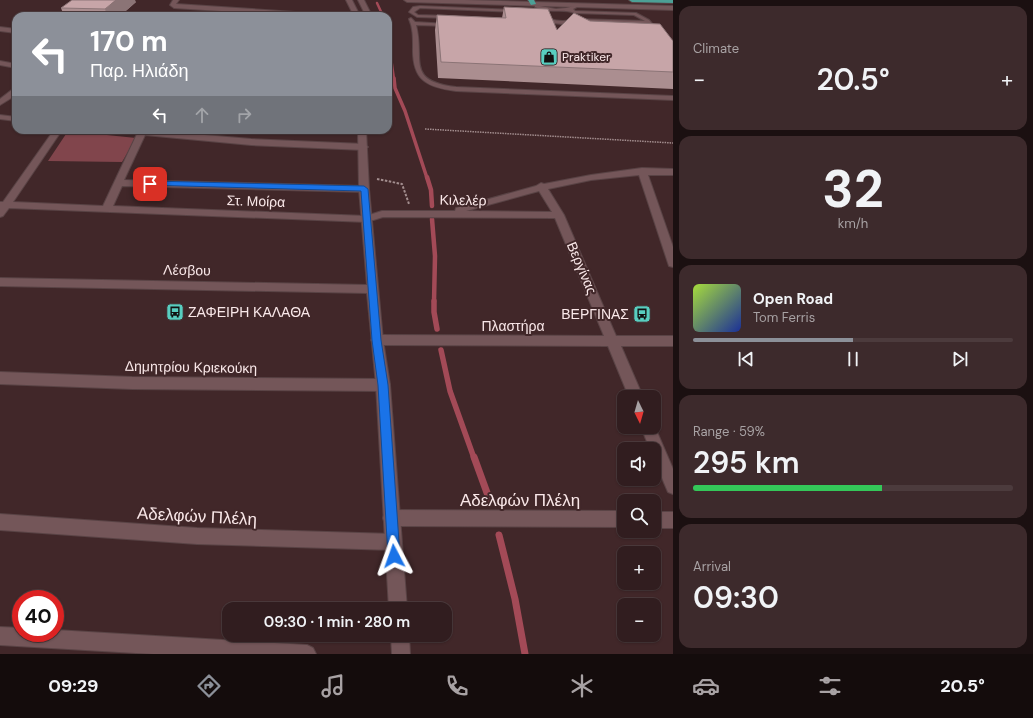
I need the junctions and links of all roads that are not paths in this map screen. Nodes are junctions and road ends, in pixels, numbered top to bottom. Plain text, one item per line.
1 (176, 0) edge
2 (349, 0) edge
3 (361, 0) edge
4 (407, 0) edge
5 (632, 0) edge
6 (673, 1) edge
7 (532, 2) edge
8 (579, 5) junction
9 (673, 8) edge
10 (542, 10) junction
11 (524, 11) edge
12 (537, 11) edge
13 (572, 11) junction
14 (265, 12) edge
15 (354, 12) edge
16 (367, 12) edge
17 (416, 16) junction
18 (453, 17) edge
19 (540, 19) edge
20 (548, 20) junction
21 (576, 20) junction
22 (413, 23) junction
23 (650, 23) junction
24 (455, 25) edge
25 (0, 29) edge
26 (12, 30) edge
27 (661, 38) edge
28 (0, 64) edge
29 (12, 66) edge
30 (12, 94) edge
31 (673, 98) edge
32 (0, 103) edge
33 (0, 117) edge
34 (12, 118) edge
35 (55, 134) edge
36 (141, 134) edge
37 (165, 134) edge
38 (362, 134) edge
39 (364, 147) junction
40 (642, 171) junction
41 (673, 172) edge
42 (119, 183) junction
43 (541, 186) junction
44 (364, 189) junction
45 (3, 205) edge
46 (108, 208) junction
47 (0, 214) edge
48 (446, 214) junction
49 (559, 215) junction
50 (367, 219) junction
51 (673, 263) edge
52 (0, 282) edge
53 (373, 289) junction
54 (377, 340) junction
55 (673, 341) edge
56 (613, 342) junction
57 (0, 378) edge
58 (383, 385) junction
59 (633, 390) edge
60 (651, 434) edge
61 (673, 487) edge
62 (391, 518) junction
63 (617, 520) edge
64 (661, 520) edge
65 (673, 520) edge
66 (0, 522) edge
67 (393, 542) junction
68 (397, 602) edge
69 (0, 636) edge
70 (401, 642) edge
71 (307, 654) edge
72 (402, 654) edge

1 - 14 street
2 - 15 street
3 - 16 street
4 - 7 street
5 - 6 highway
7 - 8 street
7 - 10 lane
8 - 9 street
8 - 13 lane
10 - 12 lane
10 - 13 lane
10 - 20 lane
11 - 17 lane
13 - 21 lane
13 - 23 lane
17 - 18 lane
17 - 22 lane
19 - 20 lane
20 - 21 lane
21 - 23 lane
22 - 24 lane
22 - 31 lane
23 - 27 lane
25 - 26 street
28 - 29 street
30 - 32 street
33 - 34 street
35 - 45 street
36 - 42 street
37 - 39 street
38 - 39 street
39 - 44 street
40 - 41 street
40 - 43 street
40 - 51 street
42 - 44 street
42 - 46 street
43 - 48 street
43 - 49 street, Βεργίνας
44 - 50 street
45 - 46 street, Στ. Μοίρα
45 - 47 street
46 - 50 street, Στ. Μοίρα
48 - 49 street, Κιλελέρ
48 - 50 street, Κιλελέρ
49 - 56 street, Βεργίνας
50 - 53 street
52 - 53 street, Λέσβου
53 - 54 street
54 - 56 street, Πλαστήρα
54 - 58 street
55 - 56 street, Πλαστήρα
56 - 59 street, Βεργίνας
57 - 58 street, Δημητρίου Κριεκούκη
58 - 62 street
60 - 61 street
62 - 63 street, Αδελφών Πλέλη
62 - 67 street
64 - 65 street
66 - 67 street, Αδελφών Πλέλη
67 - 68 street
69 - 71 street
70 - 72 street

